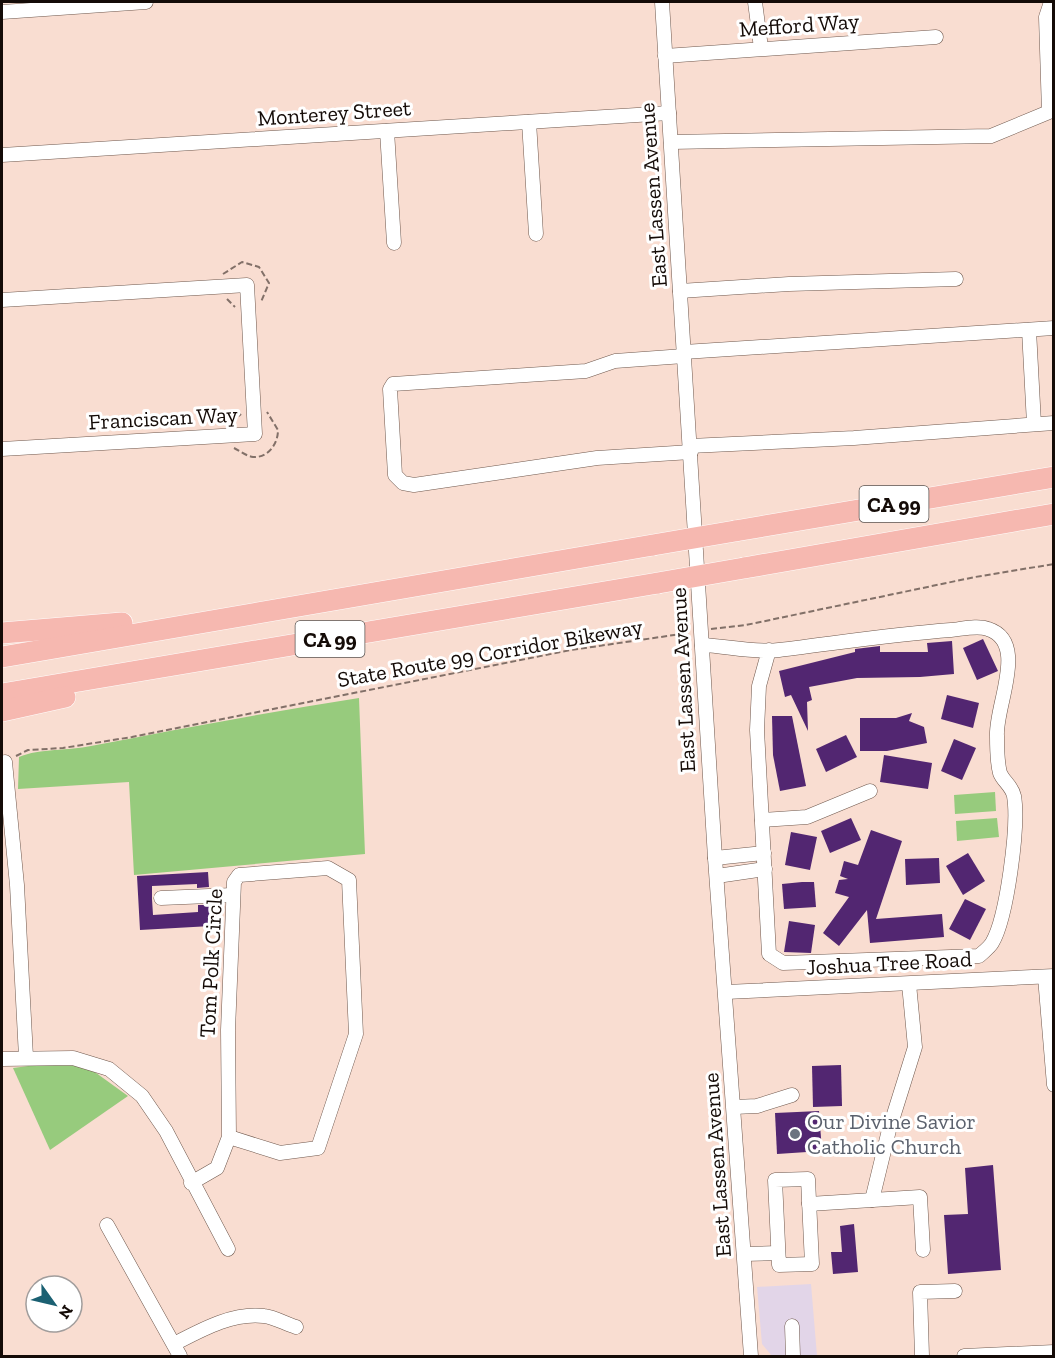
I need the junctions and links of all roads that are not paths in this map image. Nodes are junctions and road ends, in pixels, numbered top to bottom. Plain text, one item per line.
1 (115, 2) edge
2 (146, 2) edge
3 (662, 2) edge
4 (755, 2) edge
5 (1051, 2) edge
6 (2, 12) edge
7 (936, 37) dead end
8 (761, 48) junction
9 (665, 56) junction
10 (669, 113) junction
11 (1051, 114) edge
12 (529, 122) junction
13 (387, 131) junction
14 (671, 142) junction
15 (2, 155) edge
16 (536, 234) dead end
17 (394, 243) dead end
18 (956, 279) dead end
19 (680, 291) junction
20 (2, 300) edge
21 (1053, 328) edge
22 (1029, 330) junction
23 (684, 354) junction
24 (1053, 423) edge
25 (1034, 424) junction
26 (2, 449) edge
27 (690, 449) junction
28 (1053, 477) edge
29 (1053, 514) edge
30 (224, 618) junction
31 (2, 633) edge
32 (702, 645) junction
33 (769, 650) junction
34 (2, 657) edge
35 (165, 667) junction
36 (2, 694) edge
37 (2, 711) edge
38 (3, 763) edge
39 (870, 791) dead end
40 (762, 820) junction
41 (764, 853) junction
42 (715, 858) junction
43 (765, 869) junction
44 (717, 876) junction
45 (233, 895) junction
46 (161, 898) dead end
47 (1049, 977) edge
48 (909, 984) junction
49 (726, 992) junction
50 (26, 1057) junction
51 (2, 1059) edge
52 (1053, 1078) edge
53 (792, 1095) dead end
54 (734, 1107) junction
55 (229, 1137) junction
56 (191, 1183) junction
57 (872, 1200) junction
58 (809, 1204) junction
59 (107, 1225) dead end
60 (228, 1250) dead end
61 (923, 1250) dead end
62 (778, 1253) junction
63 (744, 1254) junction
64 (955, 1291) dead end
65 (792, 1326) dead end
66 (296, 1327) dead end
67 (177, 1350) edge
68 (1053, 1352) edge
69 (752, 1356) edge
70 (793, 1356) edge
71 (922, 1356) edge
72 (964, 1356) edge
73 (971, 1356) edge

1 - 2 street
1 - 6 street
3 - 9 street, East Lassen Avenue
4 - 8 street
5 - 11 street
7 - 8 street, Mefford Way
8 - 9 street, Mefford Way
9 - 10 street, East Lassen Avenue
10 - 12 street, Monterey Street
10 - 14 street, East Lassen Avenue
11 - 14 street
12 - 13 street, Monterey Street
12 - 16 street
13 - 15 street, Monterey Street
13 - 17 street
14 - 19 street, East Lassen Avenue
18 - 19 street
19 - 23 street, East Lassen Avenue
20 - 26 street, Franciscan Way
21 - 22 street
22 - 23 street
22 - 25 street
23 - 27 street, East Lassen Avenue
23 - 27 street
24 - 25 street
25 - 27 street
27 - 32 street, East Lassen Avenue
28 - 30 highway, CA 99, bridge
29 - 35 highway, CA 99, bridge
30 - 31 highway
30 - 34 highway, CA 99
32 - 33 street
32 - 42 street, East Lassen Avenue
33 - 40 street
33 - 43 street
35 - 36 highway, CA 99
35 - 37 highway
38 - 50 street
39 - 40 street
40 - 41 street
41 - 42 street
41 - 43 street
42 - 44 street, East Lassen Avenue
43 - 44 street
44 - 49 street, East Lassen Avenue
45 - 46 street
45 - 55 street, Tom Polk Circle
45 - 55 street, Tom Polk Circle
47 - 48 street, Joshua Tree Road
47 - 52 street
48 - 49 street, Joshua Tree Road
48 - 57 street
49 - 54 street, East Lassen Avenue
50 - 51 street
50 - 56 street
53 - 54 street
54 - 63 street, East Lassen Avenue
55 - 56 street, Tom Polk Circle
56 - 60 street
57 - 58 street
57 - 61 street
58 - 62 street
58 - 62 street
59 - 67 street
62 - 63 street
63 - 69 street, East Lassen Avenue
64 - 71 street
65 - 70 street
66 - 67 street
68 - 73 street
72 - 73 street

